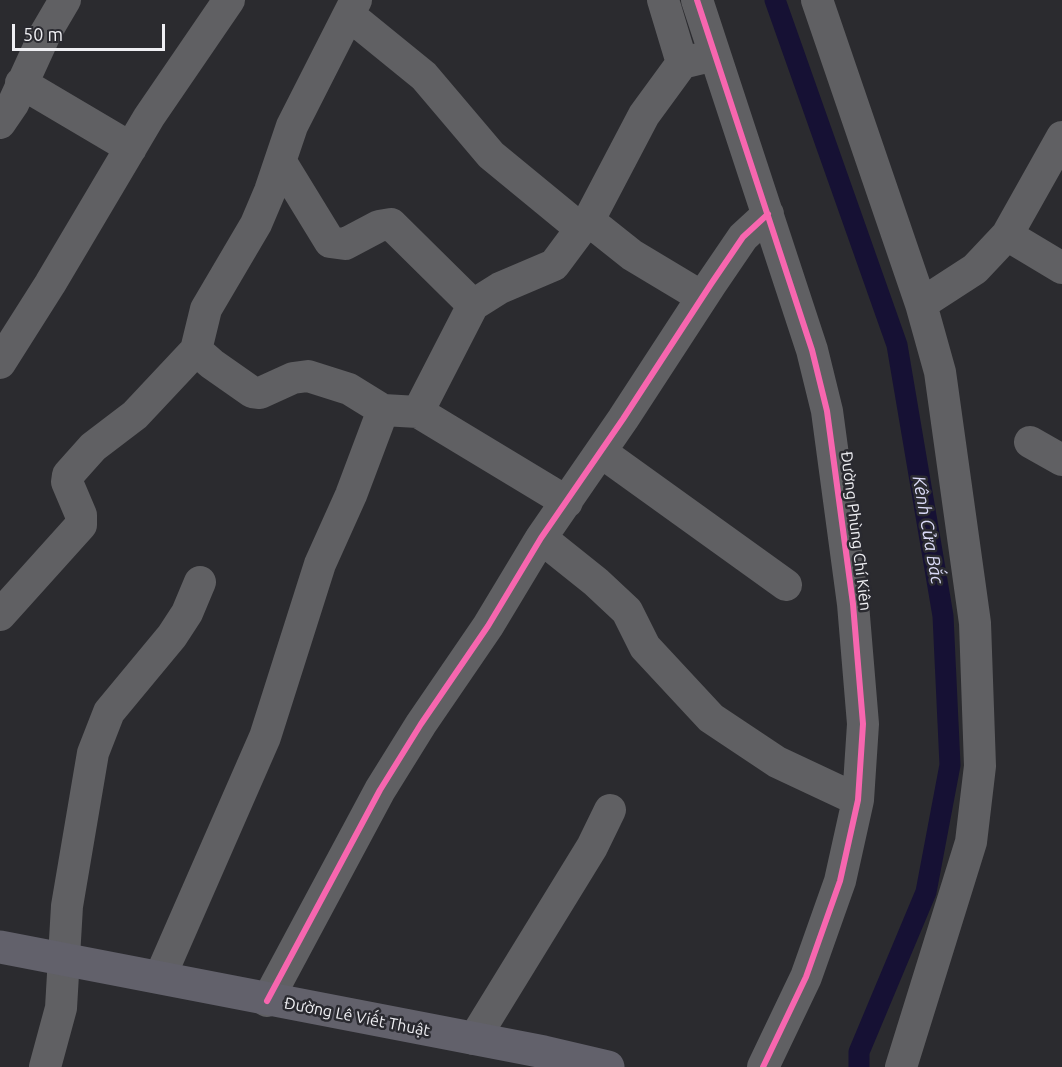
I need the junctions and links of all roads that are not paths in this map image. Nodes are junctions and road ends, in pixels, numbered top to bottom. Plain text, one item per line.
1 (66, 0) edge
2 (229, 0) edge
3 (663, 0) edge
4 (697, 0) edge
5 (818, 0) edge
6 (352, 7) edge
7 (715, 55) junction
8 (682, 63) junction
9 (21, 83) junction
10 (0, 123) edge
11 (1062, 137) edge
12 (131, 148) junction
13 (281, 162) junction
14 (768, 214) junction
15 (584, 225) junction
16 (1007, 235) junction
17 (1062, 268) edge
18 (702, 297) junction
19 (921, 304) junction
20 (472, 305) junction
21 (196, 350) junction
22 (0, 363) edge
23 (383, 410) junction
24 (418, 412) junction
25 (1030, 442) dead end
26 (601, 452) junction
27 (1062, 460) edge
28 (567, 502) junction
29 (540, 538) junction
30 (200, 582) dead end
31 (786, 585) dead end
32 (0, 615) edge
33 (858, 800) junction
34 (610, 810) dead end
35 (0, 947) edge
36 (62, 960) junction
37 (160, 977) junction
38 (267, 1001) junction
39 (474, 1039) junction
40 (539, 1060) edge
41 (45, 1067) edge
42 (608, 1067) edge
43 (763, 1067) edge
44 (901, 1067) edge

1 - 9 street
2 - 12 street
3 - 8 street
4 - 7 street, Đường Phùng Chí Kiên
5 - 19 street
6 - 13 street
6 - 15 street
7 - 8 street
7 - 14 street, Đường Phùng Chí Kiên
8 - 15 street
9 - 10 street
9 - 12 street
11 - 16 street
12 - 22 street
13 - 20 street
13 - 21 street
14 - 18 street
14 - 33 street, Đường Phùng Chí Kiên
15 - 18 street
15 - 20 street
16 - 17 street
16 - 19 street
18 - 26 street
19 - 44 street
20 - 24 street
21 - 23 street
21 - 32 street
23 - 24 street
23 - 37 street
24 - 28 street
25 - 27 street
26 - 28 street
26 - 31 street
28 - 29 street
29 - 33 street
29 - 38 street
30 - 36 street
33 - 43 street, Đường Phùng Chí Kiên
34 - 39 street
35 - 36 main road, Đường Lê Viết Thuật
36 - 37 main road, Đường Lê Viết Thuật
36 - 41 street
37 - 38 main road, Đường Lê Viết Thuật
38 - 39 main road, Đường Lê Viết Thuật
39 - 40 main road, Đường Lê Viết Thuật
40 - 42 main road, Đường Lê Viết Thuật

